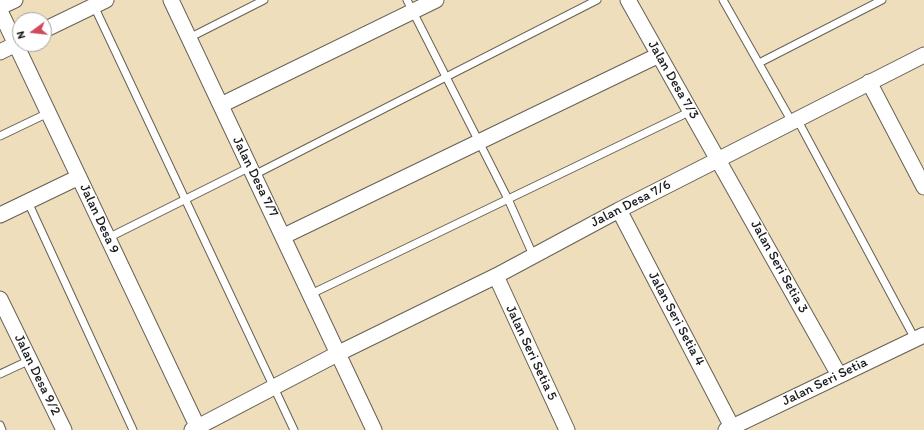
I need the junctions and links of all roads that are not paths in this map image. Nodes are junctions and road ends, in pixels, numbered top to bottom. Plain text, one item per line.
1 (15, 0) edge
2 (171, 0) edge
3 (264, 0) edge
4 (436, 0) edge
5 (598, 0) edge
6 (628, 0) edge
7 (723, 0) edge
8 (882, 0) edge
9 (100, 3) edge
10 (410, 6) edge
11 (0, 8) edge
12 (0, 11) edge
13 (52, 26) edge
14 (12, 32) edge
15 (189, 38) junction
16 (12, 46) edge
17 (0, 52) edge
18 (22, 52) edge
19 (924, 54) edge
20 (659, 55) junction
21 (759, 63) junction
22 (446, 76) junction
23 (869, 82) junction
24 (221, 105) junction
25 (691, 111) junction
26 (48, 113) junction
27 (795, 120) junction
28 (0, 136) edge
29 (479, 142) junction
30 (718, 160) junction
31 (252, 171) junction
32 (79, 177) junction
33 (924, 187) edge
34 (184, 199) junction
35 (508, 199) junction
36 (28, 202) junction
37 (619, 210) junction
38 (0, 215) edge
39 (284, 236) junction
40 (108, 238) junction
41 (533, 255) junction
42 (496, 276) junction
43 (311, 294) junction
44 (0, 299) edge
45 (920, 337) edge
46 (339, 354) junction
47 (30, 360) junction
48 (0, 374) edge
49 (839, 375) junction
50 (275, 387) junction
51 (0, 425) edge
52 (196, 429) edge
53 (729, 429) edge
54 (2, 430) edge
55 (64, 430) edge
56 (133, 430) edge
57 (294, 430) edge
58 (374, 430) edge
59 (567, 430) edge

1 - 11 street
2 - 15 street, Jalan Desa 7/7
3 - 15 lane
4 - 10 street
5 - 22 lane
6 - 20 street, Jalan Desa 7/3
7 - 21 lane
8 - 21 lane
9 - 13 street
9 - 34 lane
10 - 22 lane
10 - 24 street
12 - 14 street, Jalan Desa 9
15 - 24 street, Jalan Desa 7/7
16 - 17 street
18 - 26 street, Jalan Desa 9
19 - 23 street, Jalan Desa 7/6
20 - 25 street, Jalan Desa 7/3
20 - 29 street
21 - 27 lane
22 - 29 lane
22 - 31 lane
23 - 27 street, Jalan Desa 7/6
23 - 33 street
24 - 31 street, Jalan Desa 7/7
25 - 30 street, Jalan Desa 7/3
25 - 35 lane
26 - 28 lane
26 - 32 street, Jalan Desa 9
27 - 30 street, Jalan Desa 7/6
27 - 45 lane
29 - 35 lane
29 - 39 street
30 - 37 street, Jalan Desa 7/6
30 - 49 street, Jalan Seri Setia 3
31 - 34 lane
31 - 39 street, Jalan Desa 7/7
32 - 36 street
32 - 40 street, Jalan Desa 9
34 - 40 lane
34 - 50 lane
35 - 41 lane
35 - 43 lane
36 - 38 street
36 - 56 lane
37 - 41 street, Jalan Desa 7/6
37 - 53 street, Jalan Seri Setia 4
39 - 43 street, Jalan Desa 7/7
40 - 52 street, Jalan Desa 9
41 - 42 street, Jalan Desa 7/6
42 - 46 street, Jalan Desa 7/6
42 - 59 street, Jalan Seri Setia 5
43 - 46 street, Jalan Desa 7/7
44 - 47 street, Jalan Desa 9/2
45 - 49 street, Jalan Seri Setia
46 - 50 street, Jalan Desa 7/6
46 - 58 street, Jalan Desa 7/7
47 - 48 lane
47 - 55 street, Jalan Desa 9/2
49 - 53 street, Jalan Seri Setia
50 - 52 street, Jalan Desa 7/6
50 - 57 lane
51 - 54 lane

